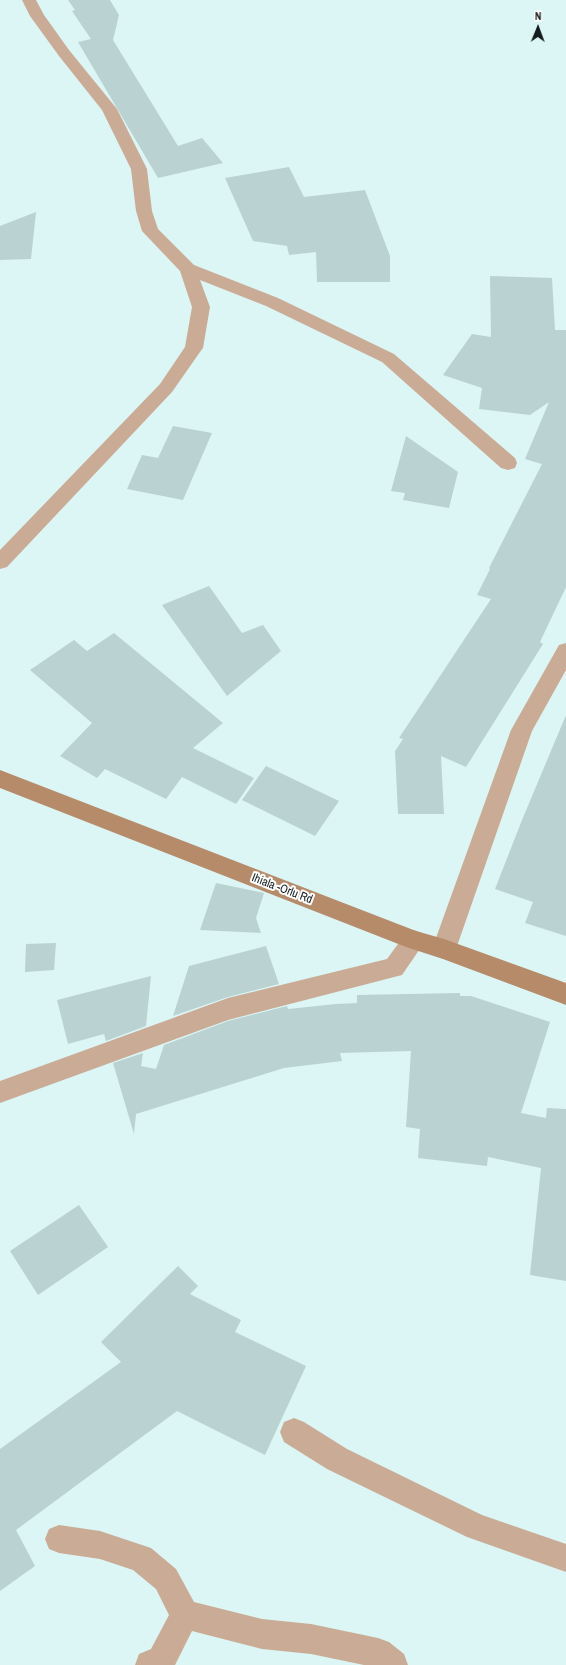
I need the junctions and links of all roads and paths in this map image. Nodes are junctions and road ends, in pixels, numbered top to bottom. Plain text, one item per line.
1 (28, 0) edge
2 (188, 269) junction
3 (508, 463) dead end
4 (0, 562) edge
5 (566, 651) edge
6 (0, 779) edge
7 (414, 940) junction
8 (444, 949) junction
9 (566, 994) edge
10 (0, 1092) edge
11 (294, 1432) dead end
12 (59, 1539) dead end
13 (566, 1558) edge
14 (185, 1615) junction
15 (150, 1665) edge
16 (393, 1665) edge

1 - 2 street
2 - 3 street
2 - 4 street
5 - 8 street
6 - 7 main road, Ihiala -Orlu Rd
7 - 8 main road, Ihiala -Orlu Rd
7 - 10 street
8 - 9 main road, Ihiala -Orlu Rd
11 - 13 street
12 - 14 street
14 - 15 street
14 - 16 street

